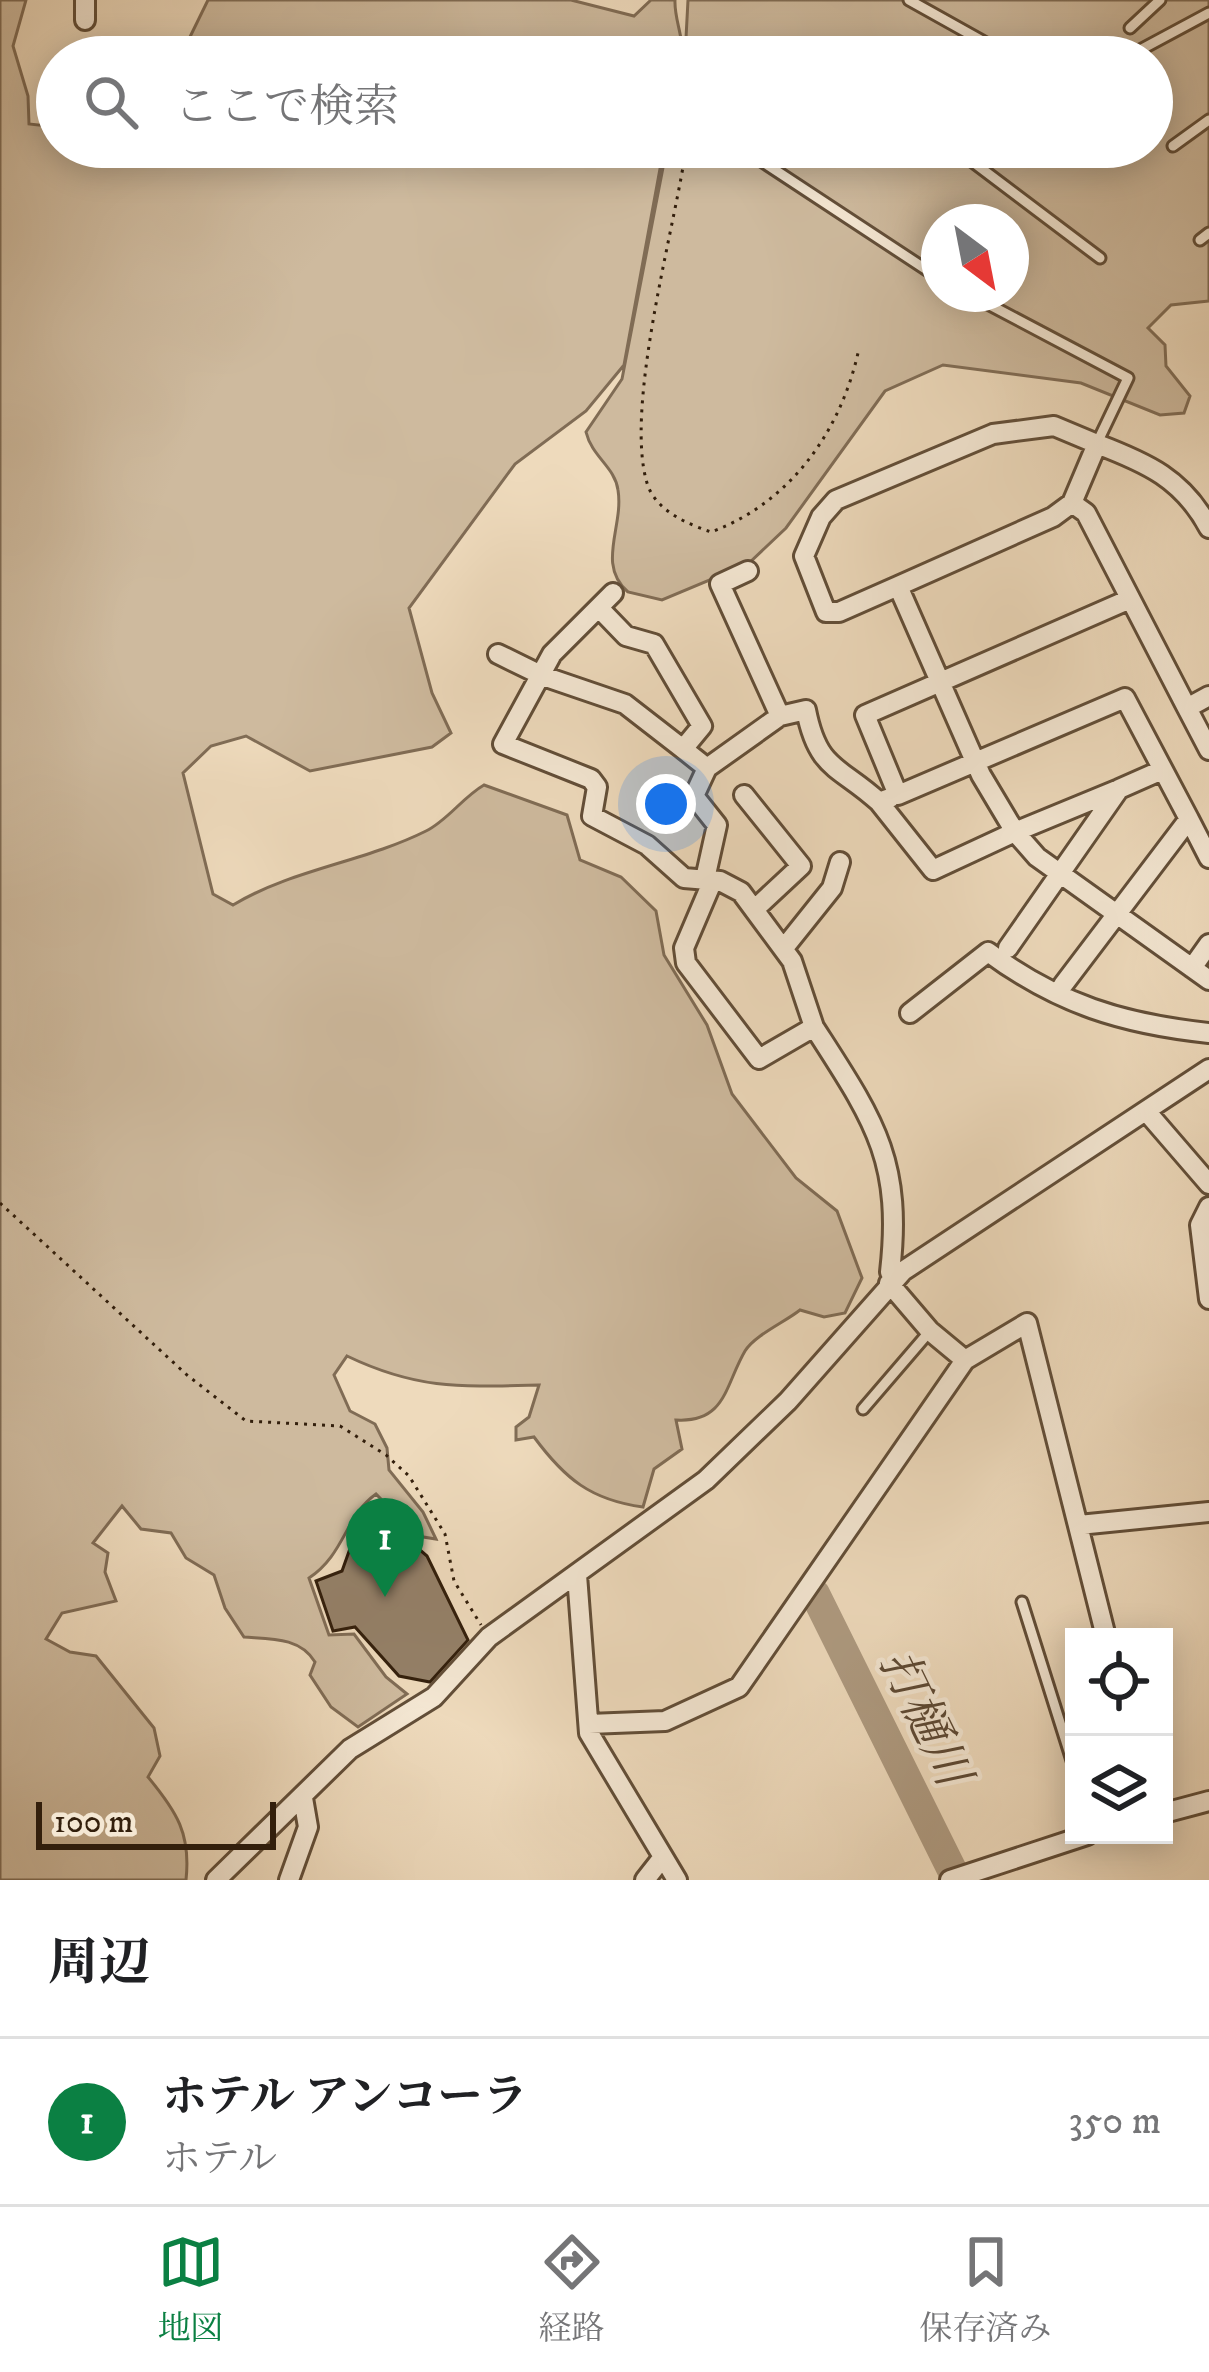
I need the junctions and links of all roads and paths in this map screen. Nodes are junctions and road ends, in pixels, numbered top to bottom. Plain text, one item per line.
1 (909, 0) edge
2 (1160, 0) edge
3 (1209, 13) edge
4 (1130, 28) dead end
5 (973, 36) edge
6 (1166, 36) edge
7 (1209, 120) edge
8 (1173, 146) dead end
9 (684, 168) edge
10 (772, 168) edge
11 (981, 168) edge
12 (1100, 258) dead end
13 (921, 266) edge
14 (1003, 312) edge
15 (857, 352) dead end
16 (1097, 444) junction
17 (1072, 503) junction
18 (1209, 528) edge
19 (748, 572) dead end
20 (898, 586) junction
21 (1130, 599) junction
22 (498, 654) dead end
23 (543, 676) junction
24 (941, 684) junction
25 (1209, 696) edge
26 (1187, 708) junction
27 (780, 716) junction
28 (682, 749) junction
29 (1209, 750) edge
30 (975, 762) junction
31 (707, 768) junction
32 (1162, 770) junction
33 (1119, 789) junction
34 (744, 795) dead end
35 (888, 798) junction
36 (1189, 819) junction
37 (1016, 832) junction
38 (1209, 858) edge
39 (840, 862) dead end
40 (1061, 874) junction
41 (709, 880) junction
42 (756, 908) junction
43 (1116, 914) junction
44 (1209, 944) edge
45 (784, 948) junction
46 (1009, 948) dead end
47 (1201, 974) edge
48 (1063, 985) dead end
49 (910, 1013) dead end
50 (814, 1028) junction
51 (1209, 1033) edge
52 (1209, 1069) edge
53 (1146, 1111) junction
54 (1209, 1184) edge
55 (0, 1203) edge
56 (1209, 1207) edge
57 (891, 1281) junction
58 (1209, 1299) edge
59 (930, 1331) junction
60 (965, 1360) junction
61 (863, 1408) dead end
62 (1209, 1512) edge
63 (1079, 1525) junction
64 (577, 1575) junction
65 (1022, 1601) dead end
66 (1104, 1628) edge
67 (489, 1637) junction
68 (589, 1724) junction
69 (1065, 1738) edge
70 (302, 1798) junction
71 (1209, 1801) edge
72 (1173, 1811) edge
73 (1065, 1842) edge
74 (663, 1857) junction
75 (216, 1880) edge
76 (289, 1880) edge
77 (645, 1880) edge
78 (677, 1880) edge
79 (950, 1880) edge

1 - 5 lane
2 - 4 lane
3 - 6 lane
7 - 8 lane
9 - 15 path
10 - 13 lane
11 - 12 lane
14 - 16 lane
16 - 17 street
16 - 18 street
16 - 20 street
17 - 20 street
17 - 21 street
19 - 27 street
20 - 24 street
21 - 24 street
21 - 26 street
22 - 23 street
23 - 28 street
23 - 28 street
23 - 41 street
24 - 30 street
24 - 35 street
25 - 26 street
26 - 29 street
27 - 31 street
27 - 35 street
28 - 31 street
30 - 32 street
30 - 35 street
30 - 37 street
31 - 41 street
32 - 33 street
32 - 36 street
33 - 37 street
33 - 40 street
34 - 42 street
35 - 37 street
36 - 38 street
36 - 43 street
37 - 40 street
39 - 45 street
40 - 43 street
40 - 46 street
41 - 42 street
41 - 50 street
42 - 45 street
43 - 47 street
43 - 48 street
44 - 47 street
45 - 50 street
49 - 51 street
50 - 57 street
52 - 53 street
53 - 54 street
53 - 57 street
55 - 67 path
56 - 58 street
57 - 59 street
57 - 64 street
59 - 60 street
59 - 61 lane
60 - 63 street
60 - 68 street
62 - 63 street
63 - 66 street
64 - 67 street
64 - 68 street
65 - 69 lane
67 - 70 street
68 - 74 street
70 - 75 street
70 - 76 street
71 - 72 street
73 - 79 street
74 - 77 street
74 - 78 street

